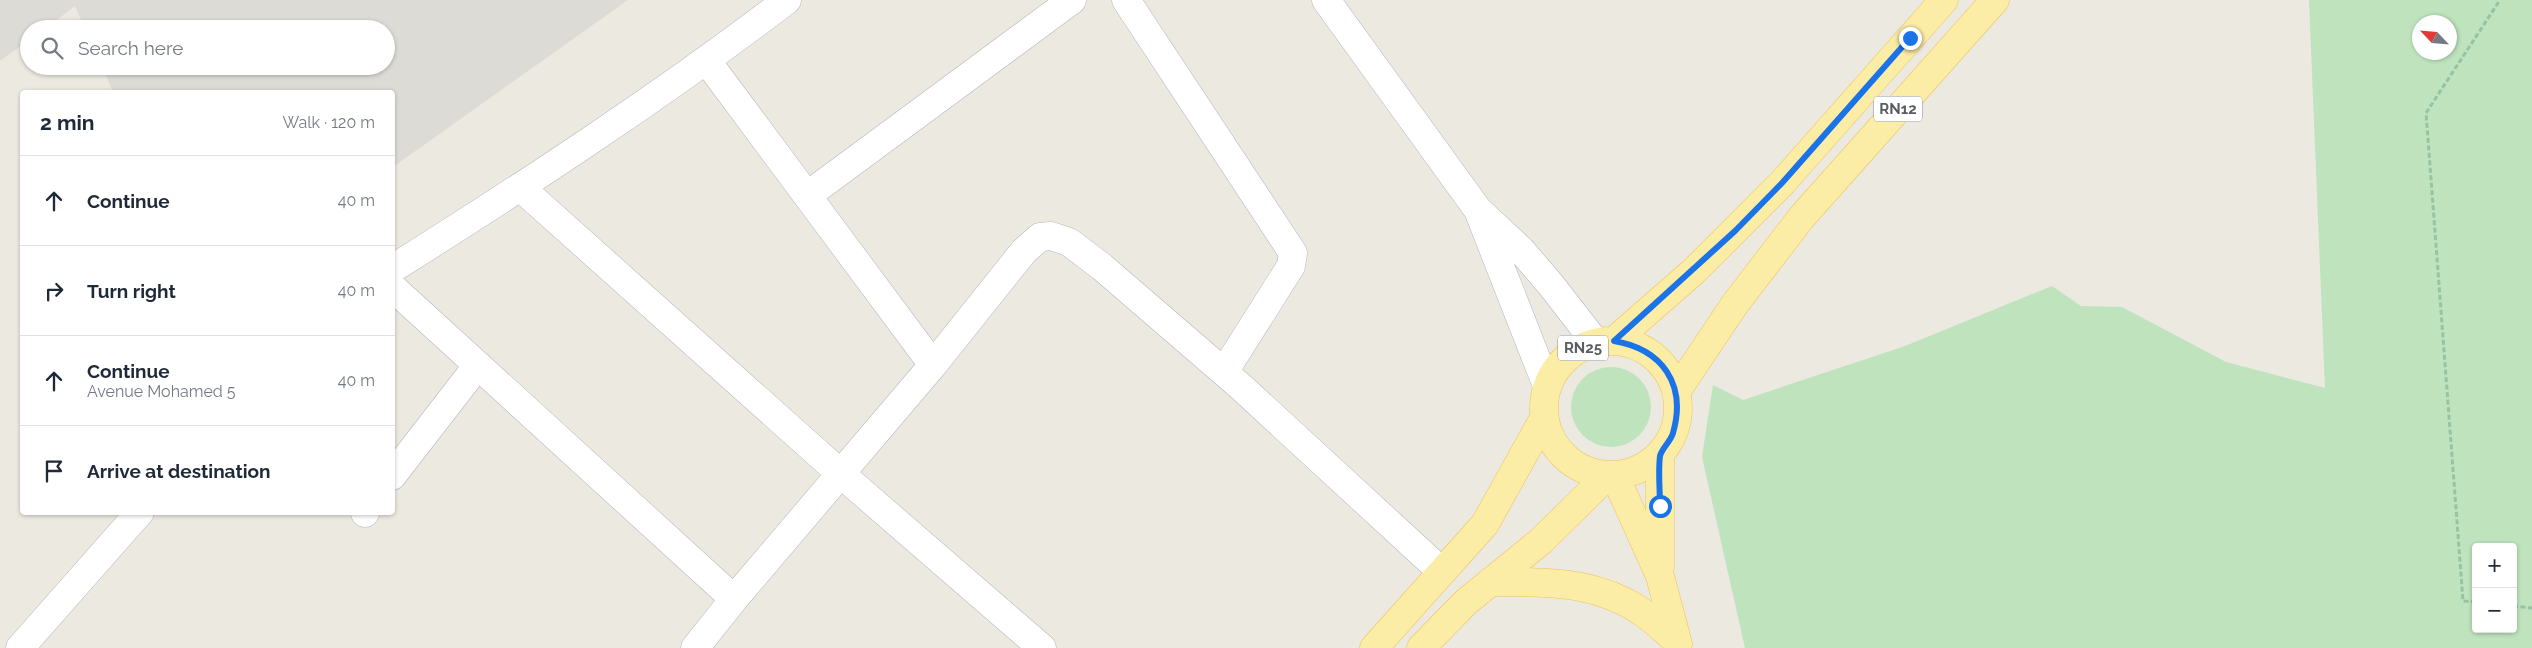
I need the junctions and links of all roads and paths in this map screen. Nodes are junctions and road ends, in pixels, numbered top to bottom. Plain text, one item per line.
1 (787, 0) edge
2 (1072, 0) edge
3 (1126, 0) edge
4 (1326, 0) edge
5 (1944, 0) edge
6 (1996, 0) edge
7 (2500, 0) edge
8 (707, 61) junction
9 (521, 188) junction
10 (808, 195) junction
11 (1478, 210) junction
12 (395, 267) edge
13 (395, 290) edge
14 (1604, 342) junction
15 (478, 365) junction
16 (933, 365) junction
17 (1224, 372) junction
18 (1548, 386) junction
19 (1676, 392) junction
20 (1544, 418) junction
21 (1660, 454) junction
22 (395, 472) edge
23 (841, 474) junction
24 (1611, 476) junction
25 (137, 515) edge
26 (1441, 571) junction
27 (1660, 576) junction
28 (1490, 582) junction
29 (734, 599) junction
30 (2472, 602) edge
31 (2517, 606) edge
32 (2532, 608) edge
33 (1426, 642) edge
34 (1678, 645) edge
35 (20, 648) edge
36 (696, 648) edge
37 (1042, 648) edge
38 (1374, 648) edge

1 - 8 street
2 - 10 street
3 - 17 street
4 - 11 street
5 - 14 main road, RN12
6 - 19 main road, RN12
7 - 30 path
8 - 9 street
8 - 10 street
9 - 12 street
9 - 23 street
10 - 16 street
11 - 14 street
11 - 18 street
13 - 15 street
14 - 18 main road, RN25
14 - 19 main road, RN25
15 - 22 street
15 - 29 street
16 - 17 street
16 - 23 street
17 - 26 street
18 - 20 main road, RN25
19 - 21 main road, RN25
20 - 24 main road, RN25
20 - 26 main road, RN25
21 - 24 main road, RN25
21 - 27 main road
23 - 29 street
23 - 37 street
24 - 27 main road
24 - 28 main road
25 - 35 street
26 - 38 main road, RN25
27 - 34 main road
28 - 33 main road
28 - 34 main road
29 - 36 street
31 - 32 path

